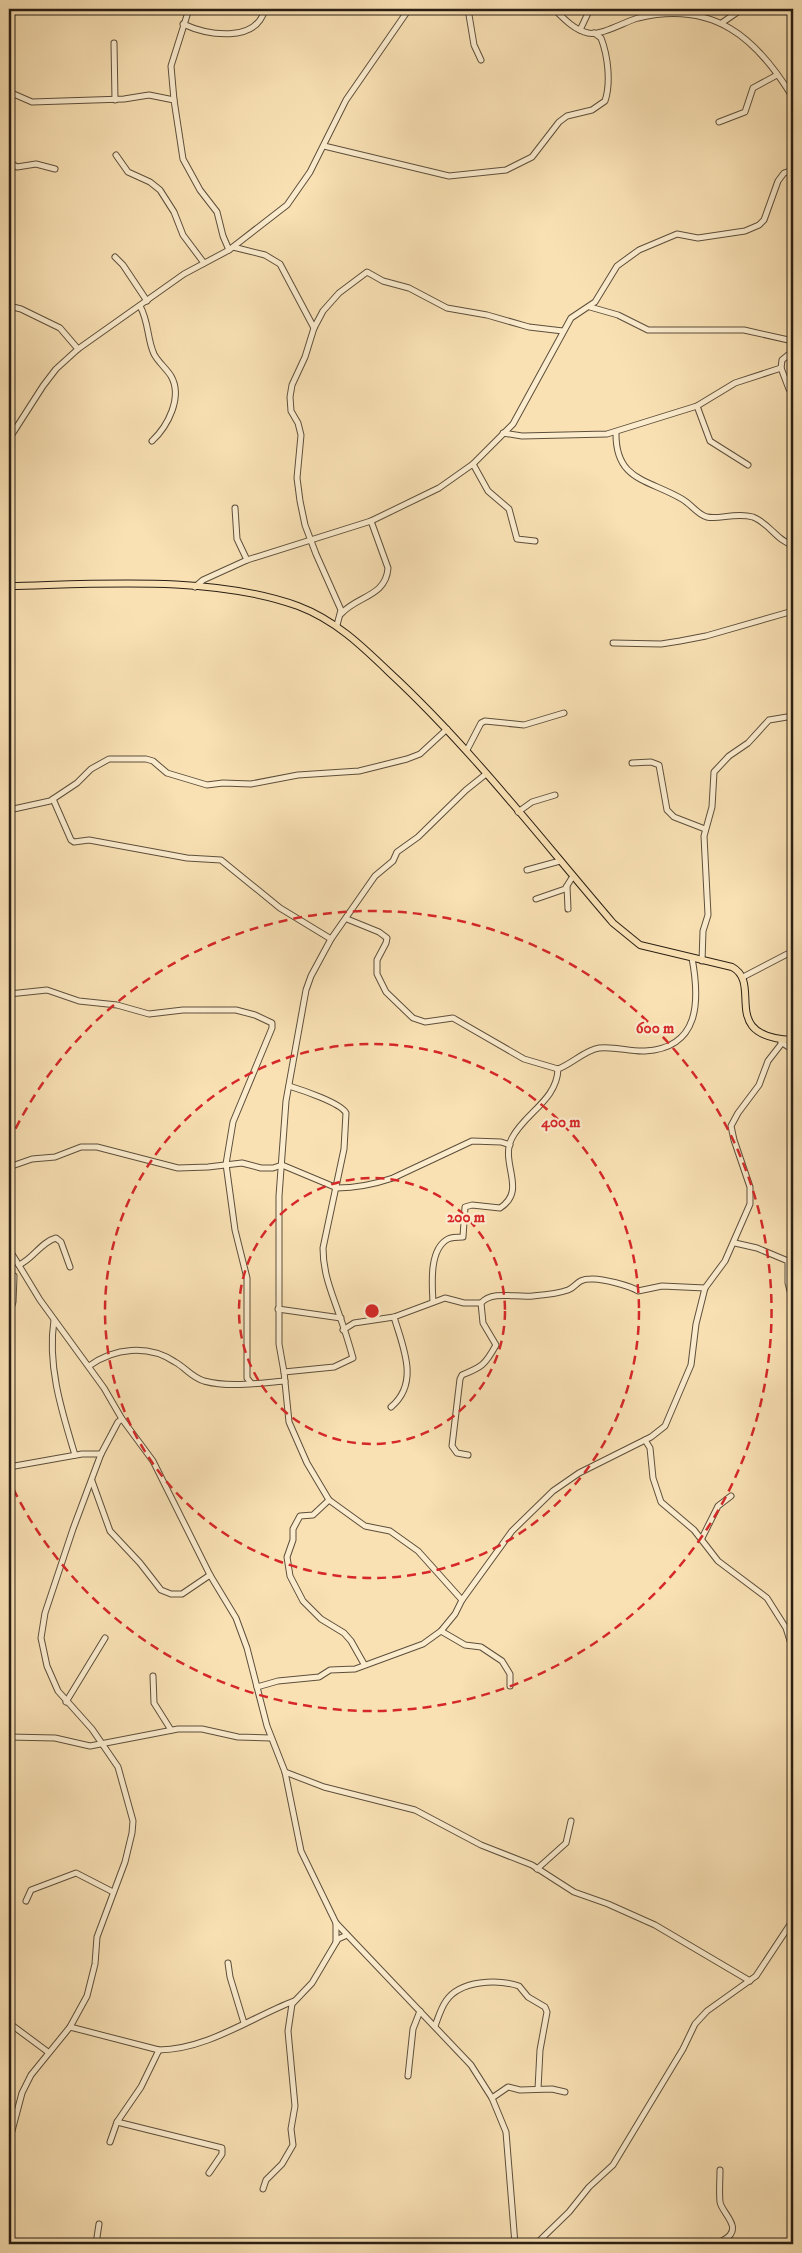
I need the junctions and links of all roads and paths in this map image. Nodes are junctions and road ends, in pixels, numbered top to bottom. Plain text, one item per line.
1 (189, 9) edge
2 (265, 9) edge
3 (409, 9) edge
4 (468, 9) edge
5 (554, 9) edge
6 (590, 9) edge
7 (742, 9) edge
8 (688, 12) edge
9 (723, 22) junction
10 (183, 24) junction
11 (607, 29) junction
12 (580, 30) junction
13 (594, 33) junction
14 (114, 43) dead end
15 (603, 43) junction
16 (481, 60) dead end
17 (777, 76) junction
18 (9, 92) edge
19 (793, 98) edge
20 (115, 100) junction
21 (174, 100) junction
22 (718, 122) dead end
23 (324, 146) junction
24 (116, 155) dead end
25 (9, 162) edge
26 (55, 170) dead end
27 (793, 170) edge
28 (231, 248) junction
29 (114, 257) dead end
30 (204, 263) junction
31 (147, 301) junction
32 (9, 306) edge
33 (140, 306) junction
34 (590, 307) junction
35 (314, 328) junction
36 (563, 331) junction
37 (793, 341) edge
38 (78, 348) junction
39 (793, 351) edge
40 (781, 368) junction
41 (793, 394) edge
42 (697, 406) junction
43 (616, 432) junction
44 (504, 433) junction
45 (9, 439) edge
46 (152, 441) dead end
47 (473, 464) junction
48 (748, 465) dead end
49 (235, 508) dead end
50 (371, 521) junction
51 (311, 540) junction
52 (535, 541) dead end
53 (793, 545) edge
54 (247, 560) junction
55 (9, 586) edge
56 (195, 587) junction
57 (793, 611) edge
58 (340, 614) junction
59 (337, 625) junction
60 (613, 644) dead end
61 (564, 712) dead end
62 (793, 716) edge
63 (447, 729) junction
64 (467, 750) junction
65 (632, 763) dead end
66 (486, 774) junction
67 (555, 795) dead end
68 (53, 799) junction
69 (9, 810) edge
70 (518, 812) junction
71 (705, 829) junction
72 (560, 861) junction
73 (527, 870) dead end
74 (573, 876) junction
75 (567, 886) junction
76 (536, 899) dead end
77 (568, 910) dead end
78 (347, 919) junction
79 (331, 938) junction
80 (793, 951) edge
81 (692, 958) junction
82 (702, 961) junction
83 (743, 977) junction
84 (9, 994) edge
85 (774, 1038) junction
86 (793, 1040) edge
87 (782, 1043) junction
88 (793, 1050) edge
89 (558, 1069) junction
90 (289, 1086) junction
91 (510, 1145) junction
92 (226, 1164) junction
93 (282, 1165) junction
94 (9, 1167) edge
95 (337, 1188) junction
96 (734, 1243) junction
97 (9, 1249) edge
98 (19, 1266) junction
99 (70, 1268) dead end
100 (14, 1276) junction
101 (9, 1281) edge
102 (705, 1288) junction
103 (433, 1302) junction
104 (481, 1303) junction
105 (793, 1303) edge
106 (278, 1309) junction
107 (9, 1314) edge
108 (341, 1318) junction
109 (394, 1318) junction
110 (54, 1320) junction
111 (343, 1330) junction
112 (88, 1366) junction
113 (284, 1372) junction
114 (285, 1381) junction
115 (251, 1383) junction
116 (391, 1407) dead end
117 (122, 1419) junction
118 (645, 1440) junction
119 (101, 1454) junction
120 (74, 1455) junction
121 (468, 1455) dead end
122 (9, 1468) edge
123 (92, 1481) junction
124 (732, 1496) dead end
125 (329, 1500) junction
126 (702, 1538) junction
127 (210, 1575) junction
128 (462, 1600) junction
129 (441, 1631) junction
130 (105, 1638) dead end
131 (793, 1650) edge
132 (364, 1664) junction
133 (153, 1676) dead end
134 (510, 1686) dead end
135 (257, 1687) junction
136 (66, 1702) junction
137 (171, 1730) junction
138 (9, 1737) edge
139 (271, 1738) junction
140 (104, 1745) junction
141 (285, 1772) junction
142 (571, 1821) dead end
143 (537, 1869) junction
144 (113, 1892) junction
145 (26, 1901) dead end
146 (793, 1920) edge
147 (336, 1923) junction
148 (346, 1935) junction
149 (335, 1944) junction
150 (228, 1964) dead end
151 (750, 1981) junction
152 (295, 2000) junction
153 (420, 2011) junction
154 (9, 2023) edge
155 (244, 2023) junction
156 (435, 2026) junction
157 (70, 2027) junction
158 (159, 2050) junction
159 (48, 2052) junction
160 (408, 2076) dead end
161 (538, 2089) junction
162 (566, 2092) dead end
163 (492, 2098) junction
164 (11, 2122) edge
165 (117, 2122) junction
166 (9, 2142) edge
167 (110, 2142) dead end
168 (720, 2170) dead end
169 (209, 2173) dead end
170 (263, 2189) dead end
171 (99, 2224) dead end
172 (96, 2244) edge
173 (515, 2244) edge
174 (536, 2244) edge
175 (695, 2244) edge

1 - 10 street
2 - 10 street
3 - 23 street
4 - 16 street
5 - 12 street
6 - 12 street
7 - 9 street
8 - 9 street
8 - 11 street
9 - 17 street
10 - 21 street
11 - 13 street
11 - 15 street
12 - 13 street
13 - 15 street
14 - 20 street
15 - 23 street
17 - 19 street
17 - 22 street
18 - 20 street
20 - 21 street
21 - 28 street
23 - 28 street
24 - 30 street
25 - 26 street
27 - 34 street
28 - 30 street
28 - 35 street
29 - 31 street
30 - 31 street
31 - 33 street
32 - 38 street
33 - 38 street
33 - 46 street
34 - 36 street
34 - 37 street
35 - 36 street
35 - 51 street
36 - 44 street
38 - 45 street
39 - 40 street
40 - 41 street
40 - 42 street
42 - 43 street
42 - 48 street
43 - 44 street
43 - 53 street
44 - 47 street
47 - 50 street
47 - 52 street
49 - 54 street
50 - 51 street
50 - 58 street
51 - 54 street
51 - 58 street
54 - 56 street
55 - 56 main road
56 - 59 main road
57 - 60 street
58 - 59 street
59 - 63 main road
61 - 64 street
62 - 71 street
63 - 64 main road
63 - 68 street
64 - 66 main road
65 - 71 street
66 - 70 main road
66 - 78 street
67 - 70 street
68 - 69 street
68 - 79 street
70 - 72 main road
71 - 82 street
72 - 73 street
72 - 74 main road
74 - 75 street
74 - 81 main road
75 - 76 street
75 - 77 street
78 - 79 street
78 - 89 street
79 - 90 street
80 - 83 street
81 - 82 main road
81 - 89 street
82 - 83 main road
83 - 85 main road
84 - 92 street
85 - 86 main road
85 - 87 street
87 - 88 street
87 - 96 street
89 - 91 street
90 - 93 street
90 - 95 street
91 - 95 street
91 - 103 street
92 - 93 street
92 - 94 street
92 - 115 street
93 - 95 street
93 - 106 street
95 - 108 street
96 - 102 street
96 - 105 street
97 - 98 street
98 - 99 street
98 - 100 street
98 - 110 street
100 - 101 street
100 - 107 street
102 - 104 street
102 - 118 street
103 - 104 street
103 - 109 street
104 - 121 street
106 - 108 street
106 - 113 street
108 - 111 street
109 - 111 street
109 - 116 street
110 - 112 street
110 - 120 street
111 - 113 street
112 - 115 street
112 - 117 street
113 - 114 street
114 - 115 street
114 - 125 street
117 - 119 street
117 - 127 street
118 - 126 street
118 - 128 street
119 - 120 street
119 - 123 street
120 - 122 street
123 - 127 street
123 - 136 street
124 - 126 street
125 - 128 street
125 - 132 street
126 - 131 street
127 - 135 street
128 - 129 street
129 - 132 street
129 - 134 street
130 - 136 street
132 - 135 street
133 - 137 street
135 - 139 street
136 - 140 street
137 - 139 street
137 - 140 street
138 - 140 street
139 - 141 street
140 - 144 street
141 - 143 street
141 - 147 street
142 - 143 street
143 - 151 street
144 - 145 street
144 - 157 street
146 - 151 street
147 - 148 street
147 - 149 street
148 - 149 street
148 - 153 street
149 - 152 street
150 - 155 street
151 - 174 street
152 - 155 street
152 - 170 street
153 - 156 street
153 - 160 street
154 - 159 street
155 - 158 street
156 - 161 street
156 - 163 street
157 - 158 street
157 - 159 street
158 - 165 street
159 - 164 street
161 - 162 street
161 - 163 street
163 - 173 street
164 - 166 street
165 - 167 street
165 - 169 street
168 - 175 street
171 - 172 street

